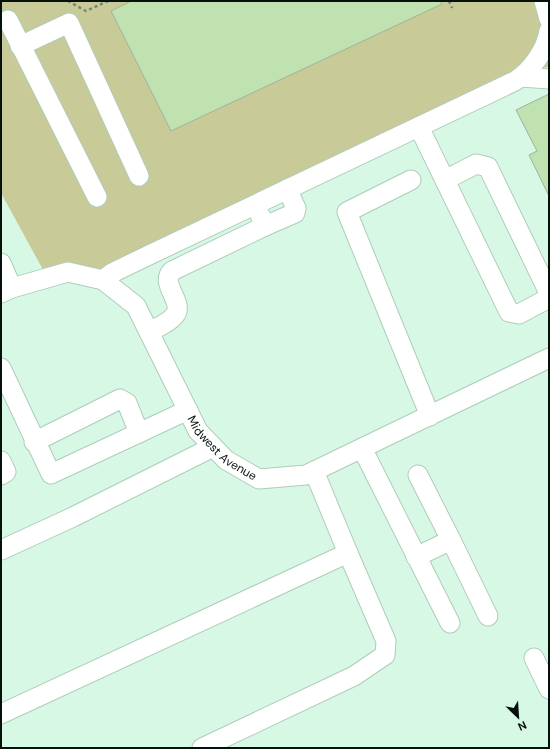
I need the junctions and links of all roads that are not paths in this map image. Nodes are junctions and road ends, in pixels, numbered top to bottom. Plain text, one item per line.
1 (544, 1) edge
2 (549, 19) edge
3 (8, 20) dead end
4 (549, 31) edge
5 (20, 46) junction
6 (521, 77) junction
7 (549, 79) edge
8 (419, 127) junction
9 (139, 176) dead end
10 (411, 180) dead end
11 (445, 180) junction
12 (287, 189) junction
13 (97, 197) dead end
14 (255, 204) junction
15 (265, 226) junction
16 (1, 263) edge
17 (103, 280) junction
18 (7, 290) edge
19 (549, 293) edge
20 (549, 298) edge
21 (149, 332) junction
22 (549, 358) edge
23 (1, 368) edge
24 (188, 410) junction
25 (430, 416) junction
26 (139, 433) junction
27 (34, 442) junction
28 (213, 447) junction
29 (362, 448) junction
30 (1, 461) edge
31 (314, 472) junction
32 (1, 474) edge
33 (418, 475) dead end
34 (451, 540) junction
35 (1, 550) edge
36 (348, 553) junction
37 (416, 557) junction
38 (488, 616) dead end
39 (450, 623) dead end
40 (534, 658) dead end
41 (549, 689) edge
42 (1, 714) edge
43 (202, 748) edge

1 - 2 street
3 - 5 street
4 - 6 street
5 - 9 street
5 - 13 street
6 - 7 street
6 - 8 street
8 - 11 street
8 - 12 street
10 - 25 street
11 - 19 street
11 - 20 street
12 - 14 street
12 - 15 street
14 - 15 street
14 - 17 street
15 - 21 street
16 - 18 street
17 - 18 street, Midwest Avenue
17 - 21 street, Midwest Avenue
21 - 24 street, Midwest Avenue
22 - 25 street, Midwest Avenue
23 - 27 street
24 - 26 street
24 - 28 street, Midwest Avenue
25 - 29 street, Midwest Avenue
26 - 27 street
26 - 27 street
28 - 31 street, Midwest Avenue
28 - 35 street
29 - 31 street, Midwest Avenue
29 - 37 street
30 - 32 street
31 - 36 street
33 - 34 street
34 - 37 street
34 - 38 street
36 - 42 street
36 - 43 street
37 - 39 street
40 - 41 street

